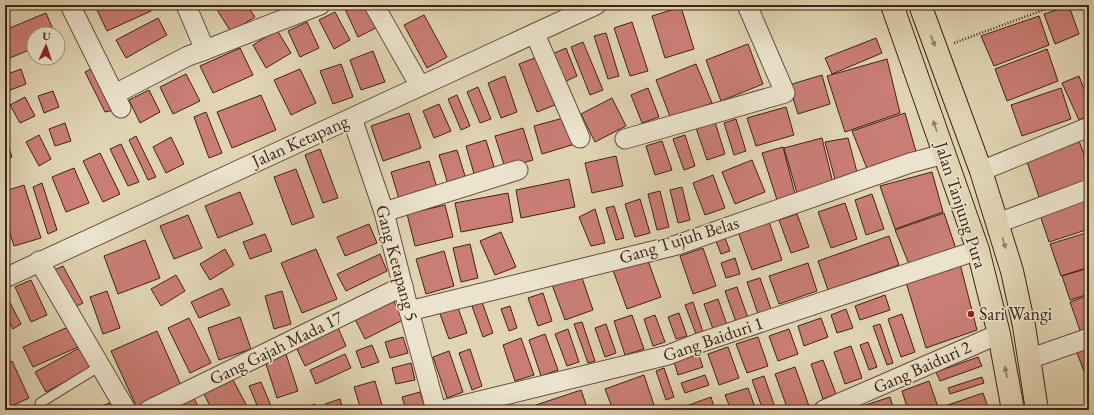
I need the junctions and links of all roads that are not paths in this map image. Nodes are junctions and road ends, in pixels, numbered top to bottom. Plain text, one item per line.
1 (70, 5) edge
2 (186, 5) edge
3 (320, 5) edge
4 (374, 5) edge
5 (596, 5) edge
6 (747, 5) edge
7 (892, 5) edge
8 (920, 5) edge
9 (535, 34) junction
10 (205, 50) junction
11 (420, 86) junction
12 (352, 118) junction
13 (1089, 127) edge
14 (580, 138) dead end
15 (625, 139) dead end
16 (944, 154) junction
17 (518, 170) dead end
18 (981, 171) junction
19 (1089, 189) edge
20 (384, 212) junction
21 (998, 223) junction
22 (978, 250) junction
23 (39, 261) junction
24 (5, 278) edge
25 (403, 286) junction
26 (409, 311) junction
27 (999, 334) junction
28 (1089, 338) edge
29 (1029, 359) junction
30 (100, 366) junction
31 (40, 403) dead end
32 (126, 410) edge
33 (149, 410) edge
34 (436, 410) edge
35 (444, 410) edge
36 (824, 410) edge
37 (1013, 410) edge
38 (1037, 410) edge

1 - 10 street
2 - 10 street
3 - 10 street
4 - 11 street
5 - 9 street, Jalan Ketapang
6 - 15 street
16 -> 7 highway, Jalan Tanjung Pura
8 -> 18 highway, Jalan Tanjung Pura
9 - 11 street, Jalan Ketapang
9 - 14 street
11 - 12 street, Jalan Ketapang
12 - 20 street, Gang Ketapang 5
12 - 23 street, Jalan Ketapang
13 - 18 street
16 - 22 highway, Jalan Tanjung Pura
16 - 26 street, Gang Tujuh Belas
17 - 20 street
18 - 21 highway, Jalan Tanjung Pura
19 - 21 street
20 - 25 street, Gang Ketapang 5
21 -> 29 highway, Jalan Tanjung Pura
22 - 27 highway, Jalan Tanjung Pura
22 - 35 street, Gang Baiduri 1
23 - 24 street, Jalan Ketapang
23 - 30 street
25 - 26 street, Gang Ketapang 5
25 - 33 street, Gang Gajah Mada 17
26 - 34 street, Gang Ketapang 5
27 - 36 street, Gang Baiduri 2
37 -> 27 highway, Jalan Tanjung Pura
28 - 29 street
29 - 38 highway, Jalan Tanjung Pura
30 - 31 lane
30 - 32 street

